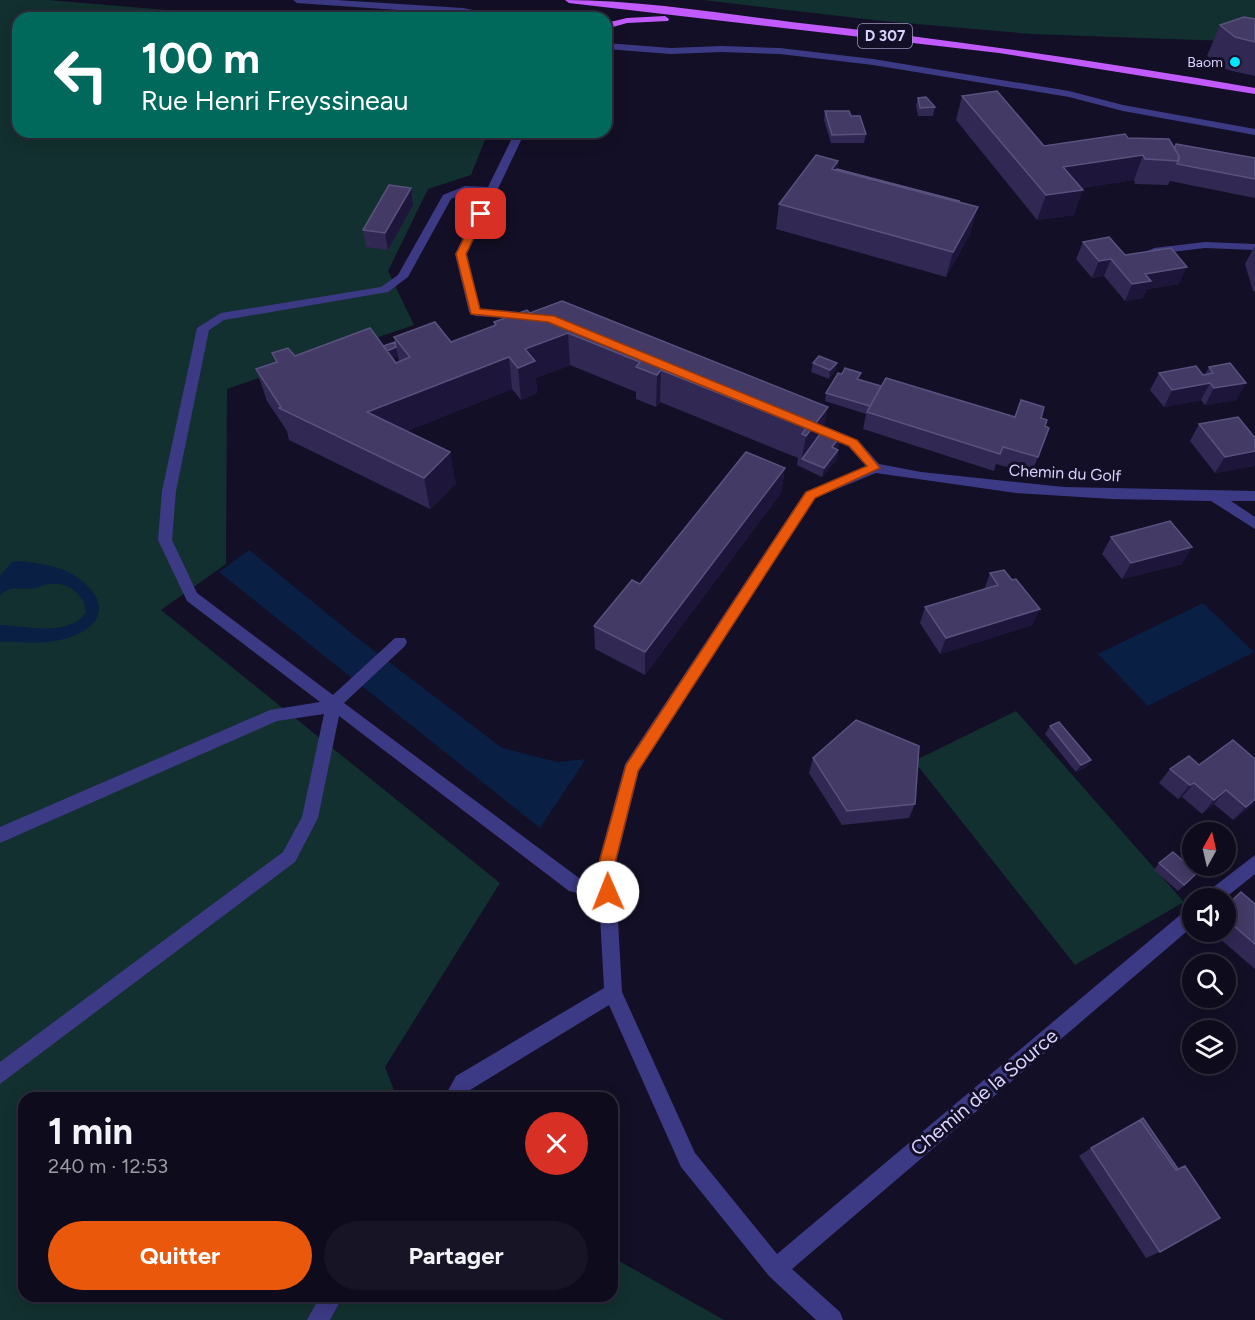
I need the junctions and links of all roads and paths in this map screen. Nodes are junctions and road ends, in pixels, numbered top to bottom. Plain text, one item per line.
1 (297, 0) edge
2 (569, 0) edge
3 (470, 12) edge
4 (755, 20) junction
5 (612, 23) edge
6 (612, 46) edge
7 (1016, 54) junction
8 (1255, 91) edge
9 (1255, 100) edge
10 (1255, 132) edge
11 (517, 138) edge
12 (492, 190) junction
13 (1255, 247) edge
14 (1154, 251) edge
15 (550, 318) edge
16 (808, 425) edge
17 (874, 468) junction
18 (1255, 495) edge
19 (1214, 496) junction
20 (1255, 524) edge
21 (400, 642) dead end
22 (333, 706) junction
23 (0, 835) edge
24 (1255, 863) edge
25 (1225, 888) edge
26 (608, 892) junction
27 (1182, 924) edge
28 (613, 993) junction
29 (0, 1074) edge
30 (458, 1092) edge
31 (776, 1269) junction
32 (328, 1302) edge
33 (318, 1320) edge
34 (832, 1320) edge

1 - 3 street
2 - 4 main road, D 307
4 - 5 main road
4 - 7 main road, D 307
6 - 10 street
7 - 8 main road, D 307
7 - 9 main road, D 307
11 - 12 street
12 - 15 street
12 - 22 street
13 - 14 street
16 - 17 street
17 - 19 street, Chemin du Golf
17 - 26 street
18 - 19 street, Chemin du Golf
19 - 20 street
21 - 22 street
22 - 23 street
22 - 26 street
22 - 29 street
24 - 25 street
26 - 28 street
27 - 31 street, Chemin de la Source
28 - 30 street
28 - 31 street
31 - 34 street
32 - 33 street

